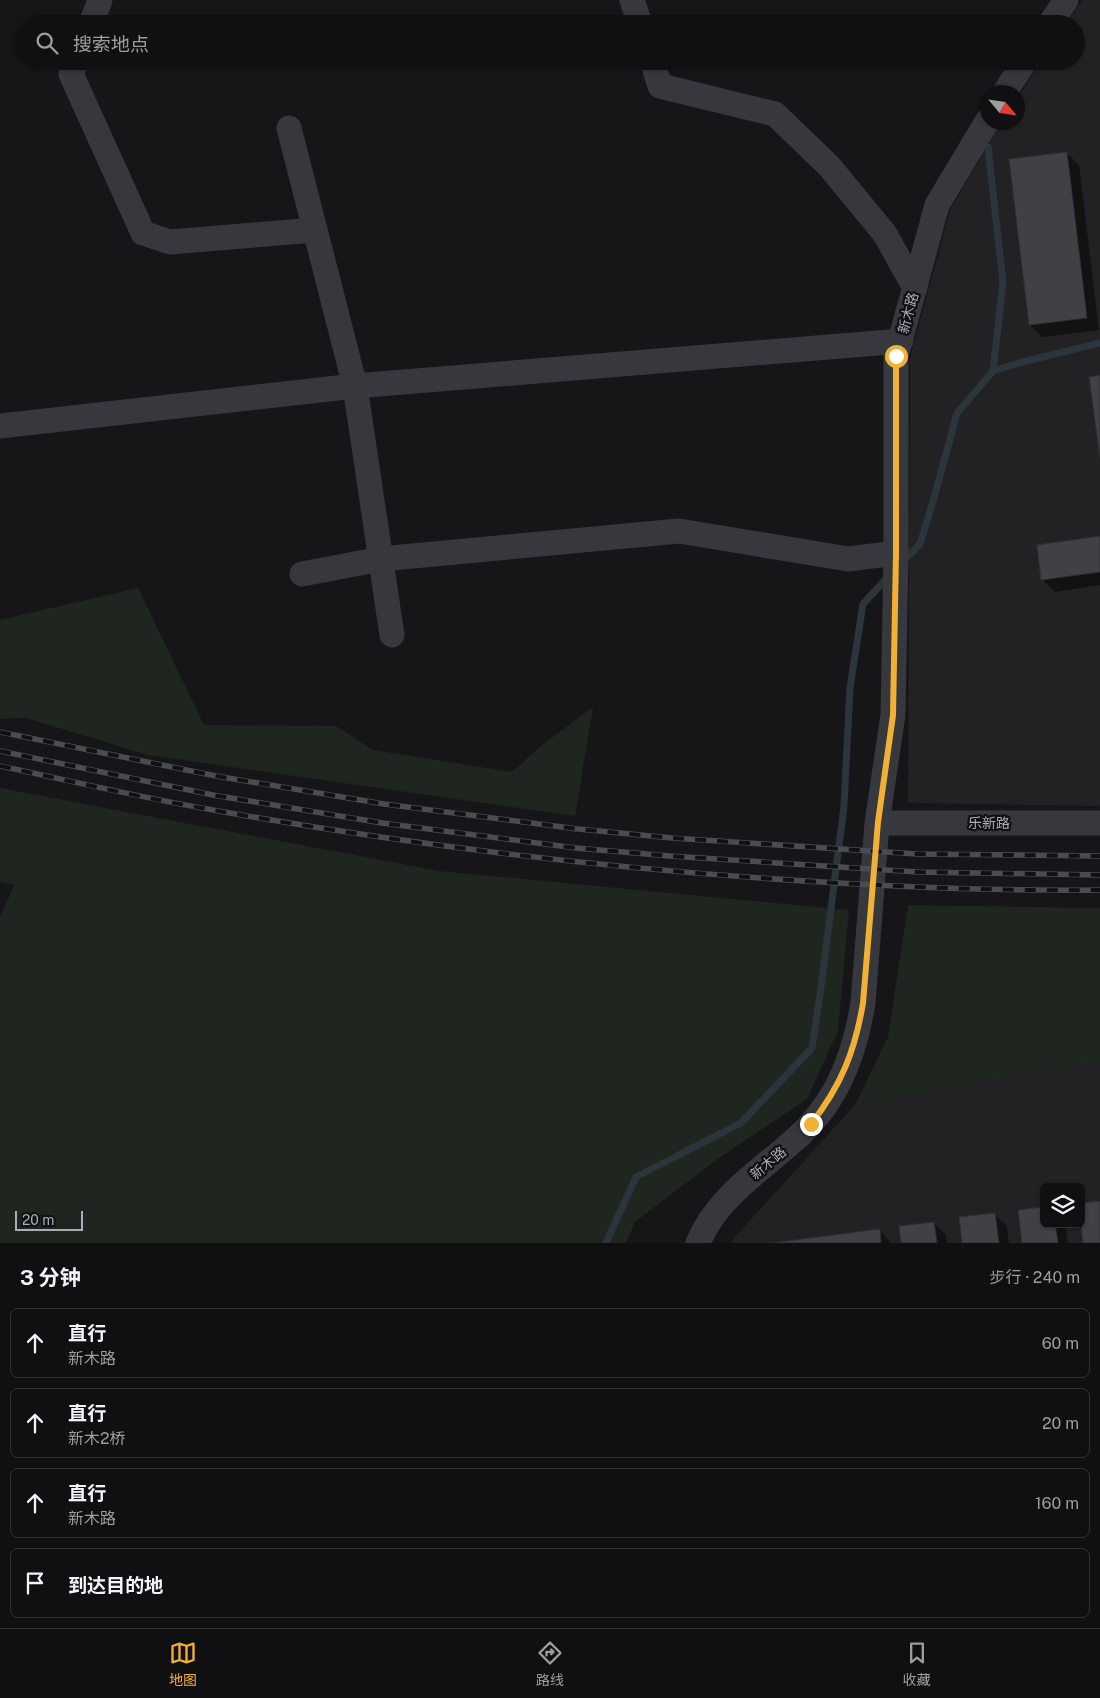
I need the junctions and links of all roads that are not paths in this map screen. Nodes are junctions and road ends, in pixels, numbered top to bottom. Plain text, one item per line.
1 (100, 0) edge
2 (632, 0) edge
3 (1066, 0) edge
4 (94, 15) edge
5 (637, 15) edge
6 (1056, 15) edge
7 (73, 70) edge
8 (655, 70) edge
9 (1019, 70) edge
10 (1010, 85) edge
11 (289, 128) dead end
12 (982, 130) edge
13 (315, 230) junction
14 (915, 288) junction
15 (901, 340) junction
16 (355, 386) junction
17 (0, 426) edge
18 (896, 553) junction
19 (381, 559) junction
20 (302, 574) dead end
21 (392, 635) dead end
22 (878, 822) junction
23 (1100, 823) edge
24 (698, 1243) edge

1 - 4 street
2 - 5 street
3 - 6 street
7 - 13 street
8 - 14 street
9 - 10 street
11 - 13 street
12 - 14 street, 新木路
13 - 16 street
14 - 15 street, 新木路
15 - 16 street
15 - 18 street, 新木路
16 - 17 street
16 - 19 street
18 - 19 street
18 - 22 street, 新木路
19 - 20 street
19 - 21 street
22 - 23 street, 乐新路
22 - 24 street, 新木路

